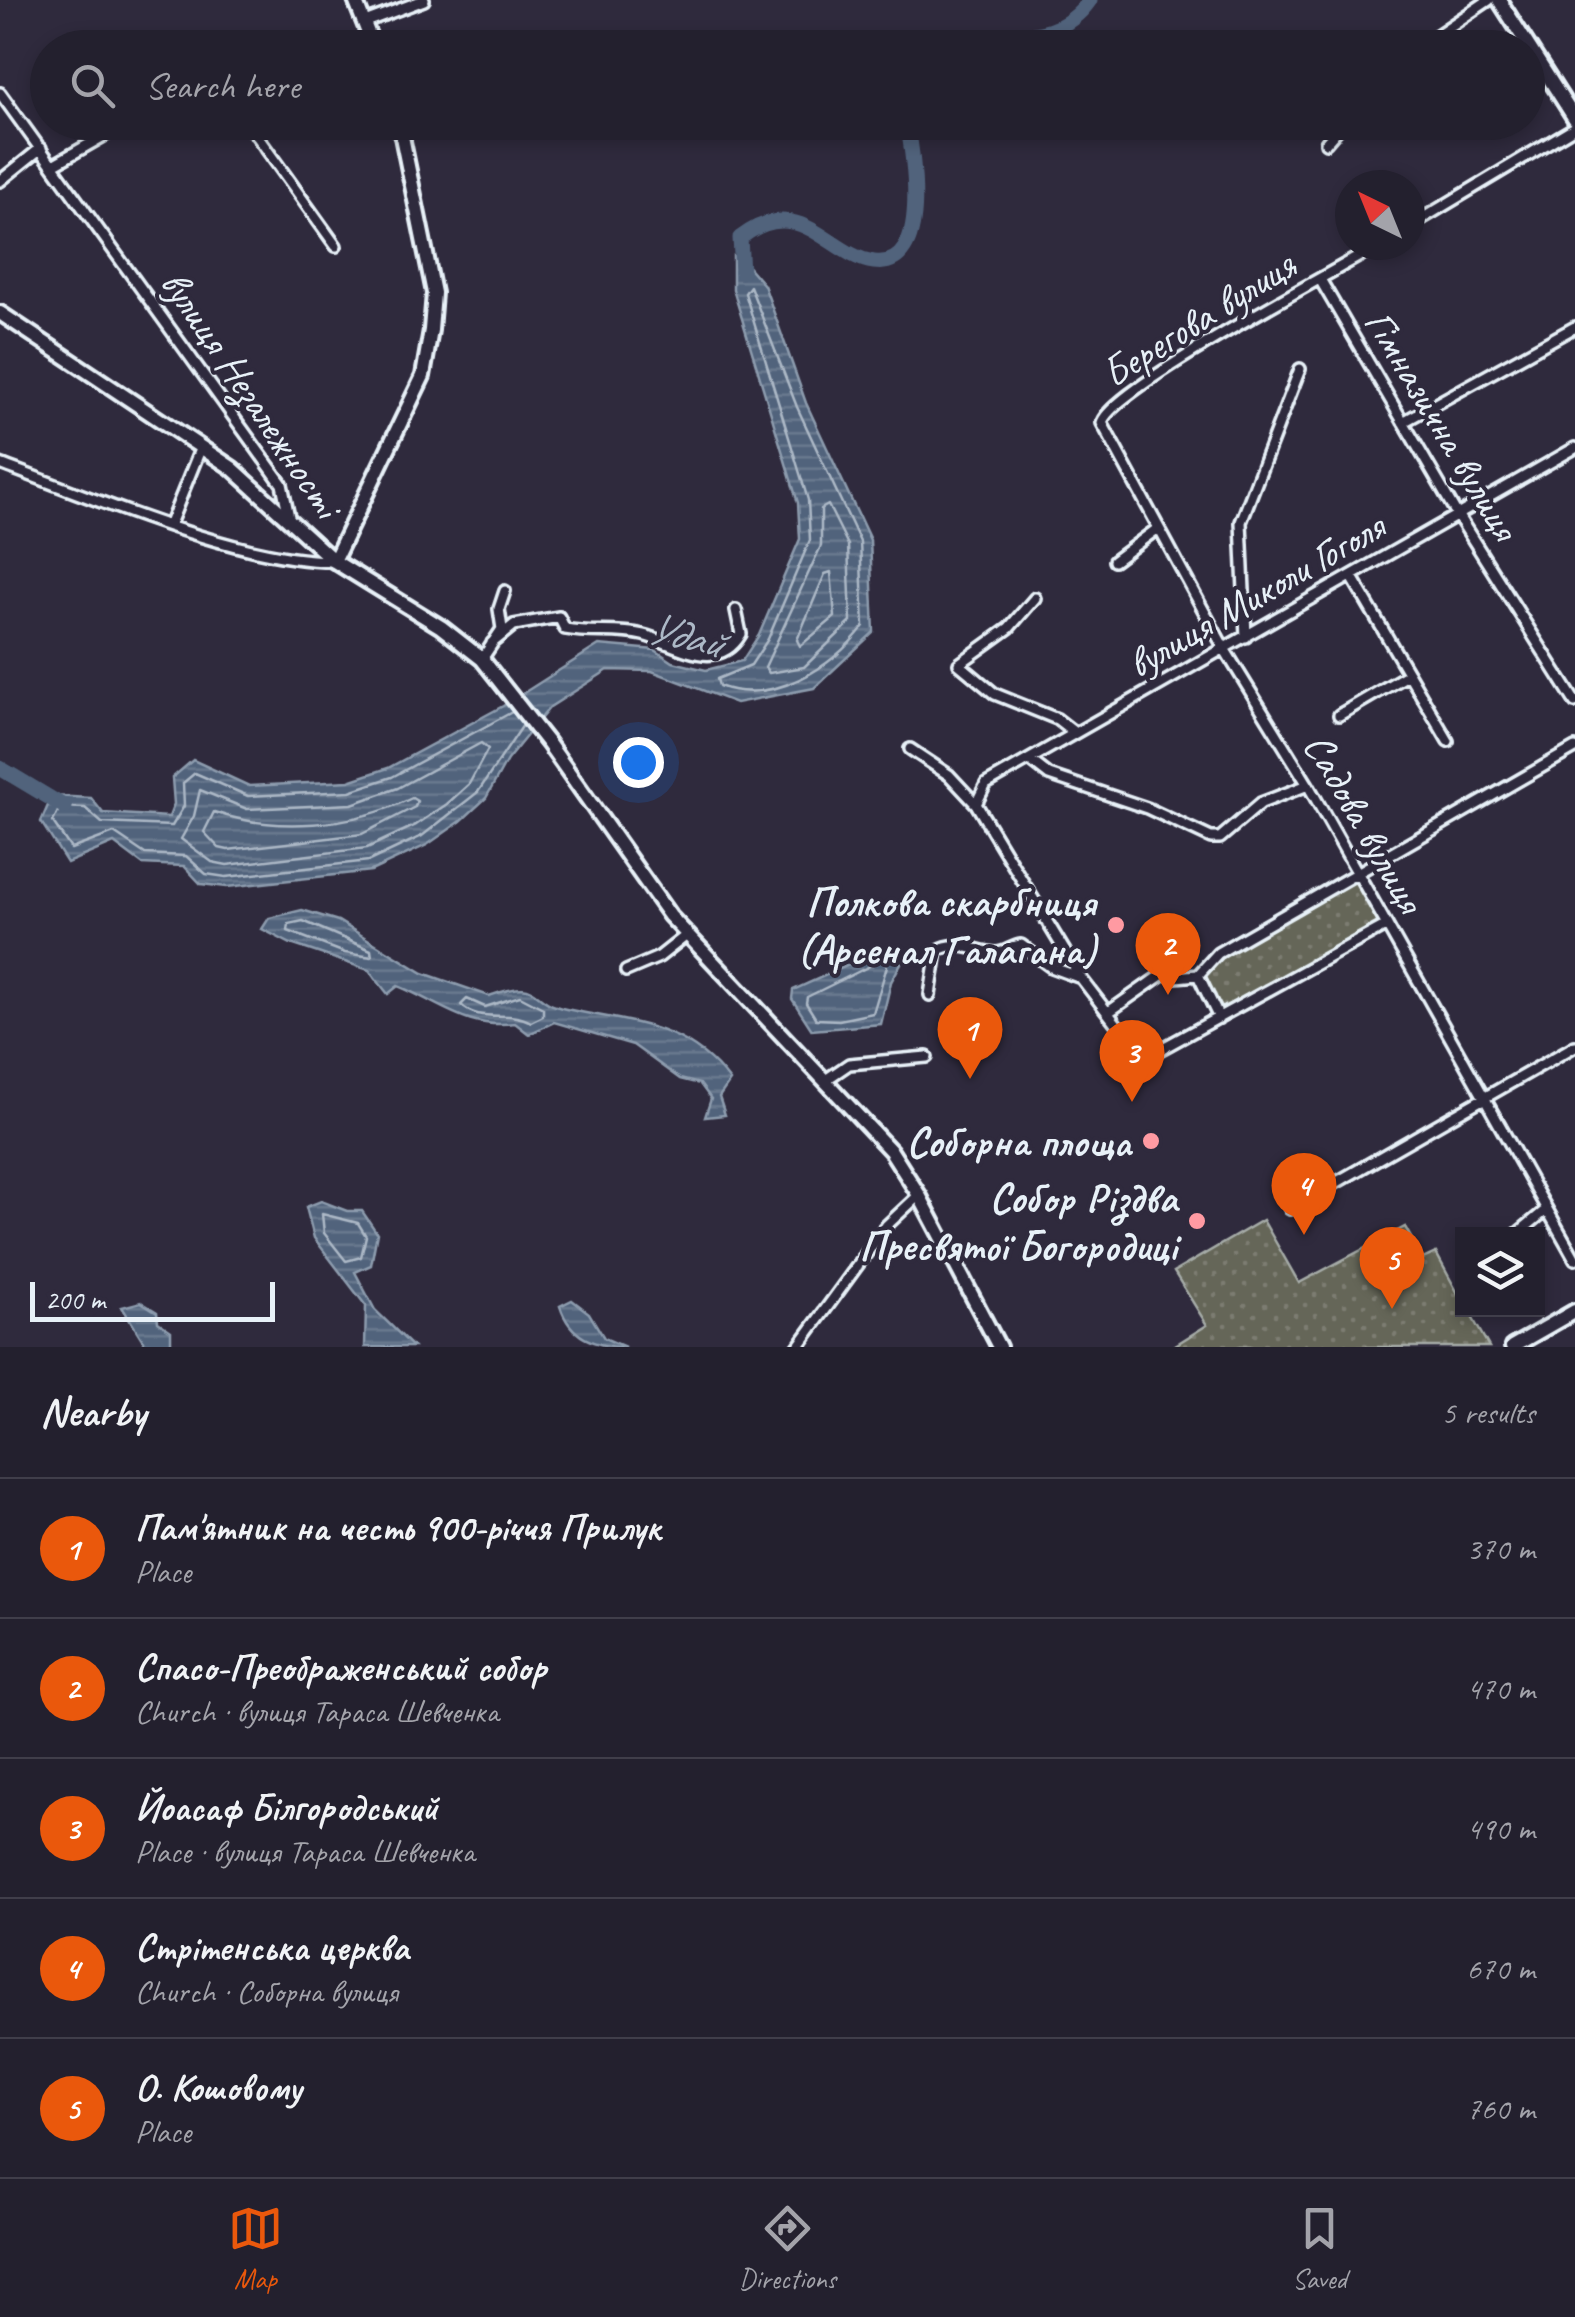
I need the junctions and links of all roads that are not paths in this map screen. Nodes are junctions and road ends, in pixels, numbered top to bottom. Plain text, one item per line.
1 (355, 0) edge
2 (424, 0) edge
3 (1489, 0) edge
4 (1500, 0) edge
5 (365, 22) junction
6 (368, 30) edge
7 (1445, 30) edge
8 (1518, 30) edge
9 (1545, 74) edge
10 (0, 93) edge
11 (1575, 123) edge
12 (30, 134) edge
13 (34, 140) edge
14 (97, 140) edge
15 (259, 140) edge
16 (403, 140) edge
17 (1329, 140) edge
18 (1326, 143) dead end
19 (40, 148) junction
20 (53, 165) junction
21 (0, 182) edge
22 (1425, 217) edge
23 (336, 246) dead end
24 (1354, 260) edge
25 (1320, 280) junction
26 (0, 312) edge
27 (1575, 327) edge
28 (1300, 370) dead end
29 (1103, 416) joint
30 (1403, 422) junction
31 (201, 447) junction
32 (1575, 448) edge
33 (0, 464) edge
34 (288, 516) junction
35 (1458, 516) junction
36 (170, 524) junction
37 (1157, 529) junction
38 (334, 561) junction
39 (1114, 561) dead end
40 (1352, 577) junction
41 (505, 591) dead end
42 (1036, 598) dead end
43 (736, 610) dead end
44 (1246, 637) junction
45 (492, 643) junction
46 (1224, 650) junction
47 (482, 658) junction
48 (1409, 674) junction
49 (1575, 702) edge
50 (1339, 716) dead end
51 (1075, 733) junction
52 (1448, 742) dead end
53 (1575, 748) edge
54 (910, 750) dead end
55 (1031, 761) junction
56 (1308, 785) junction
57 (976, 804) junction
58 (1359, 874) junction
59 (1388, 925) junction
60 (688, 934) junction
61 (626, 971) dead end
62 (1198, 974) junction
63 (1081, 978) junction
64 (930, 994) dead end
65 (1110, 1011) junction
66 (1219, 1018) junction
67 (1575, 1046) edge
68 (927, 1057) dead end
69 (827, 1079) junction
70 (1482, 1097) junction
71 (919, 1194) junction
72 (1290, 1209) dead end
73 (1546, 1210) junction
74 (1525, 1227) edge
75 (1575, 1259) edge
76 (1575, 1311) edge
77 (798, 1347) edge
78 (999, 1347) edge
79 (1512, 1347) edge

1 - 5 main road
2 - 5 street
3 - 7 street
4 - 8 main road
5 - 6 main road
9 - 11 main road
10 - 12 street, вулиця Незалежності
11 - 22 street
13 - 19 street, вулиця Незалежності
14 - 20 street
15 - 23 street
16 - 38 main road
17 - 18 street
19 - 20 street, вулиця Незалежності
19 - 21 street
20 - 34 street, вулиця Незалежності
24 - 25 street, Берегова вулиця
25 - 29 street, Берегова вулиця
25 - 30 street, Гімназична вулиця
26 - 31 main road
27 - 30 street
28 - 44 street
29 - 37 street, Садова вулиця
30 - 35 street, Гімназична вулиця
31 - 34 main road
31 - 36 street
32 - 35 street, вулиця Миколи Гоголя
33 - 36 street
34 - 38 main road, вулиця Незалежності
35 - 40 street, вулиця Миколи Гоголя
35 - 49 street, Гімназична вулиця
36 - 38 street
37 - 39 street
37 - 46 street, Садова вулиця
38 - 47 main road, вулиця Незалежності
40 - 44 street, вулиця Миколи Гоголя
40 - 48 street
41 - 45 street
42 - 51 street
43 - 45 street
44 - 46 street, вулиця Миколи Гоголя
45 - 47 street
46 - 51 street, вулиця Миколи Гоголя
46 - 56 street, Садова вулиця
47 - 60 main road, вулиця Незалежності
48 - 50 street
48 - 52 street
51 - 55 street, вулиця Миколи Гоголя
53 - 58 street
54 - 57 street
55 - 56 street
55 - 57 street, вулиця Миколи Гоголя
56 - 58 street, Садова вулиця
57 - 63 street
58 - 59 street, Садова вулиця
58 - 62 street
59 - 66 street
59 - 70 street, Садова вулиця
60 - 61 street
60 - 69 main road, вулиця Незалежності
62 - 65 street
62 - 66 street
63 - 64 street
63 - 65 street
65 - 66 street
67 - 70 street
68 - 69 street
69 - 71 main road, вулиця Незалежності
70 - 72 street
70 - 73 street, Садова вулиця
71 - 77 street
71 - 78 main road, вулиця Незалежності
73 - 74 street
73 - 75 street, Садова вулиця
76 - 79 main road

